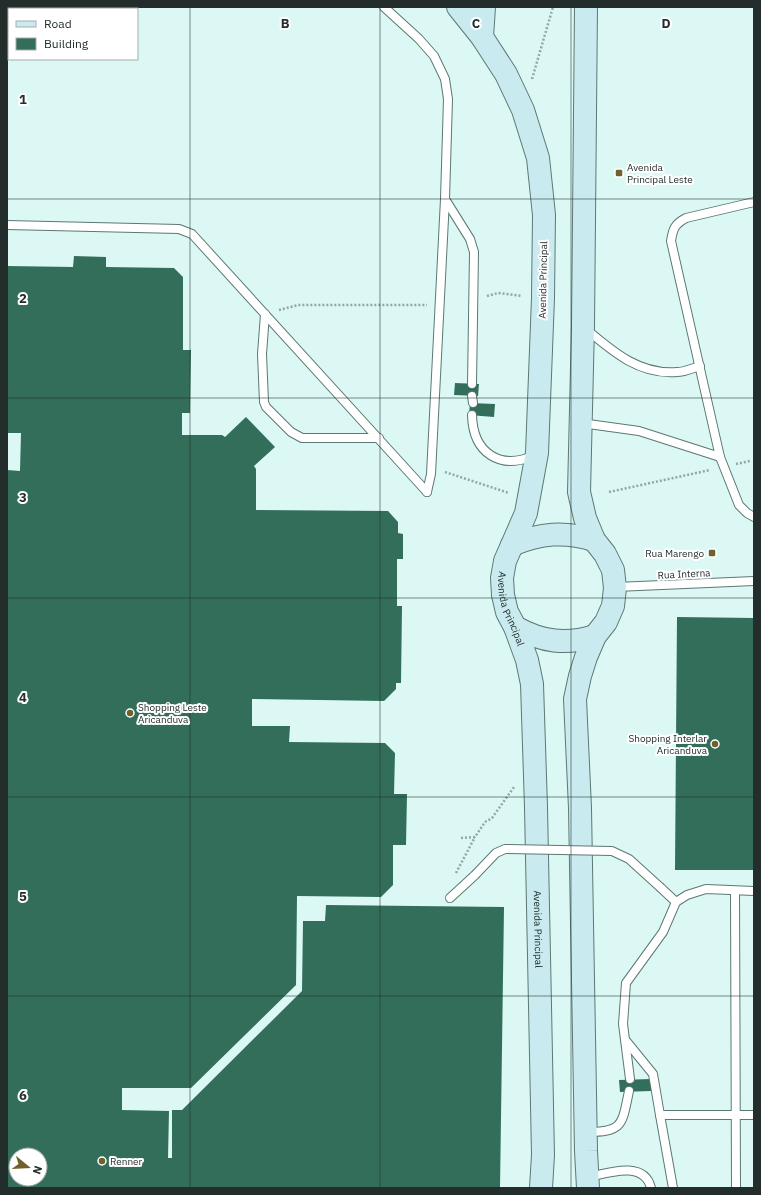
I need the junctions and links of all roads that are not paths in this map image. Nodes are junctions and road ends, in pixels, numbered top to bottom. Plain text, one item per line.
1 (384, 7) edge
2 (458, 7) edge
3 (484, 7) edge
4 (586, 7) edge
5 (482, 37) junction
6 (445, 200) junction
7 (754, 202) edge
8 (7, 225) edge
9 (265, 314) junction
10 (583, 326) junction
11 (700, 366) junction
12 (472, 384) dead end
13 (472, 415) dead end
14 (581, 423) junction
15 (379, 438) junction
16 (537, 453) junction
17 (720, 456) junction
18 (754, 516) edge
19 (594, 540) junction
20 (512, 545) junction
21 (754, 581) edge
22 (615, 588) junction
23 (515, 627) junction
24 (595, 636) junction
25 (735, 891) junction
26 (754, 891) edge
27 (450, 898) dead end
28 (676, 902) junction
29 (626, 1041) junction
30 (630, 1079) dead end
31 (629, 1091) dead end
32 (660, 1115) junction
33 (736, 1115) junction
34 (754, 1115) edge
35 (586, 1132) junction
36 (588, 1182) edge
37 (541, 1188) edge
38 (650, 1188) edge
39 (673, 1188) edge
40 (736, 1188) edge

1 - 6 lane
2 - 5 street, Avenida Principal
3 - 5 street
4 - 10 street
5 - 16 street, Avenida Principal
6 - 12 lane
6 - 15 lane
7 - 11 lane
8 - 9 lane
9 - 15 lane
9 - 15 lane
10 - 11 lane
10 - 14 street
11 - 17 lane
13 - 16 lane
14 - 17 lane
14 - 19 street
16 - 20 street, Avenida Principal
17 - 18 lane
19 - 20 street
19 - 22 street
20 - 23 street, Avenida Principal
21 - 22 lane, Rua Interna
22 - 24 street
23 - 24 street
23 - 37 street, Avenida Principal
24 - 35 street
25 - 26 lane
25 - 28 lane
25 - 33 lane
27 - 28 lane, bridge
28 - 29 lane
29 - 30 lane
29 - 32 lane
31 - 35 lane
32 - 33 lane
32 - 39 lane
33 - 34 lane
33 - 40 lane
35 - 36 street
36 - 38 lane

